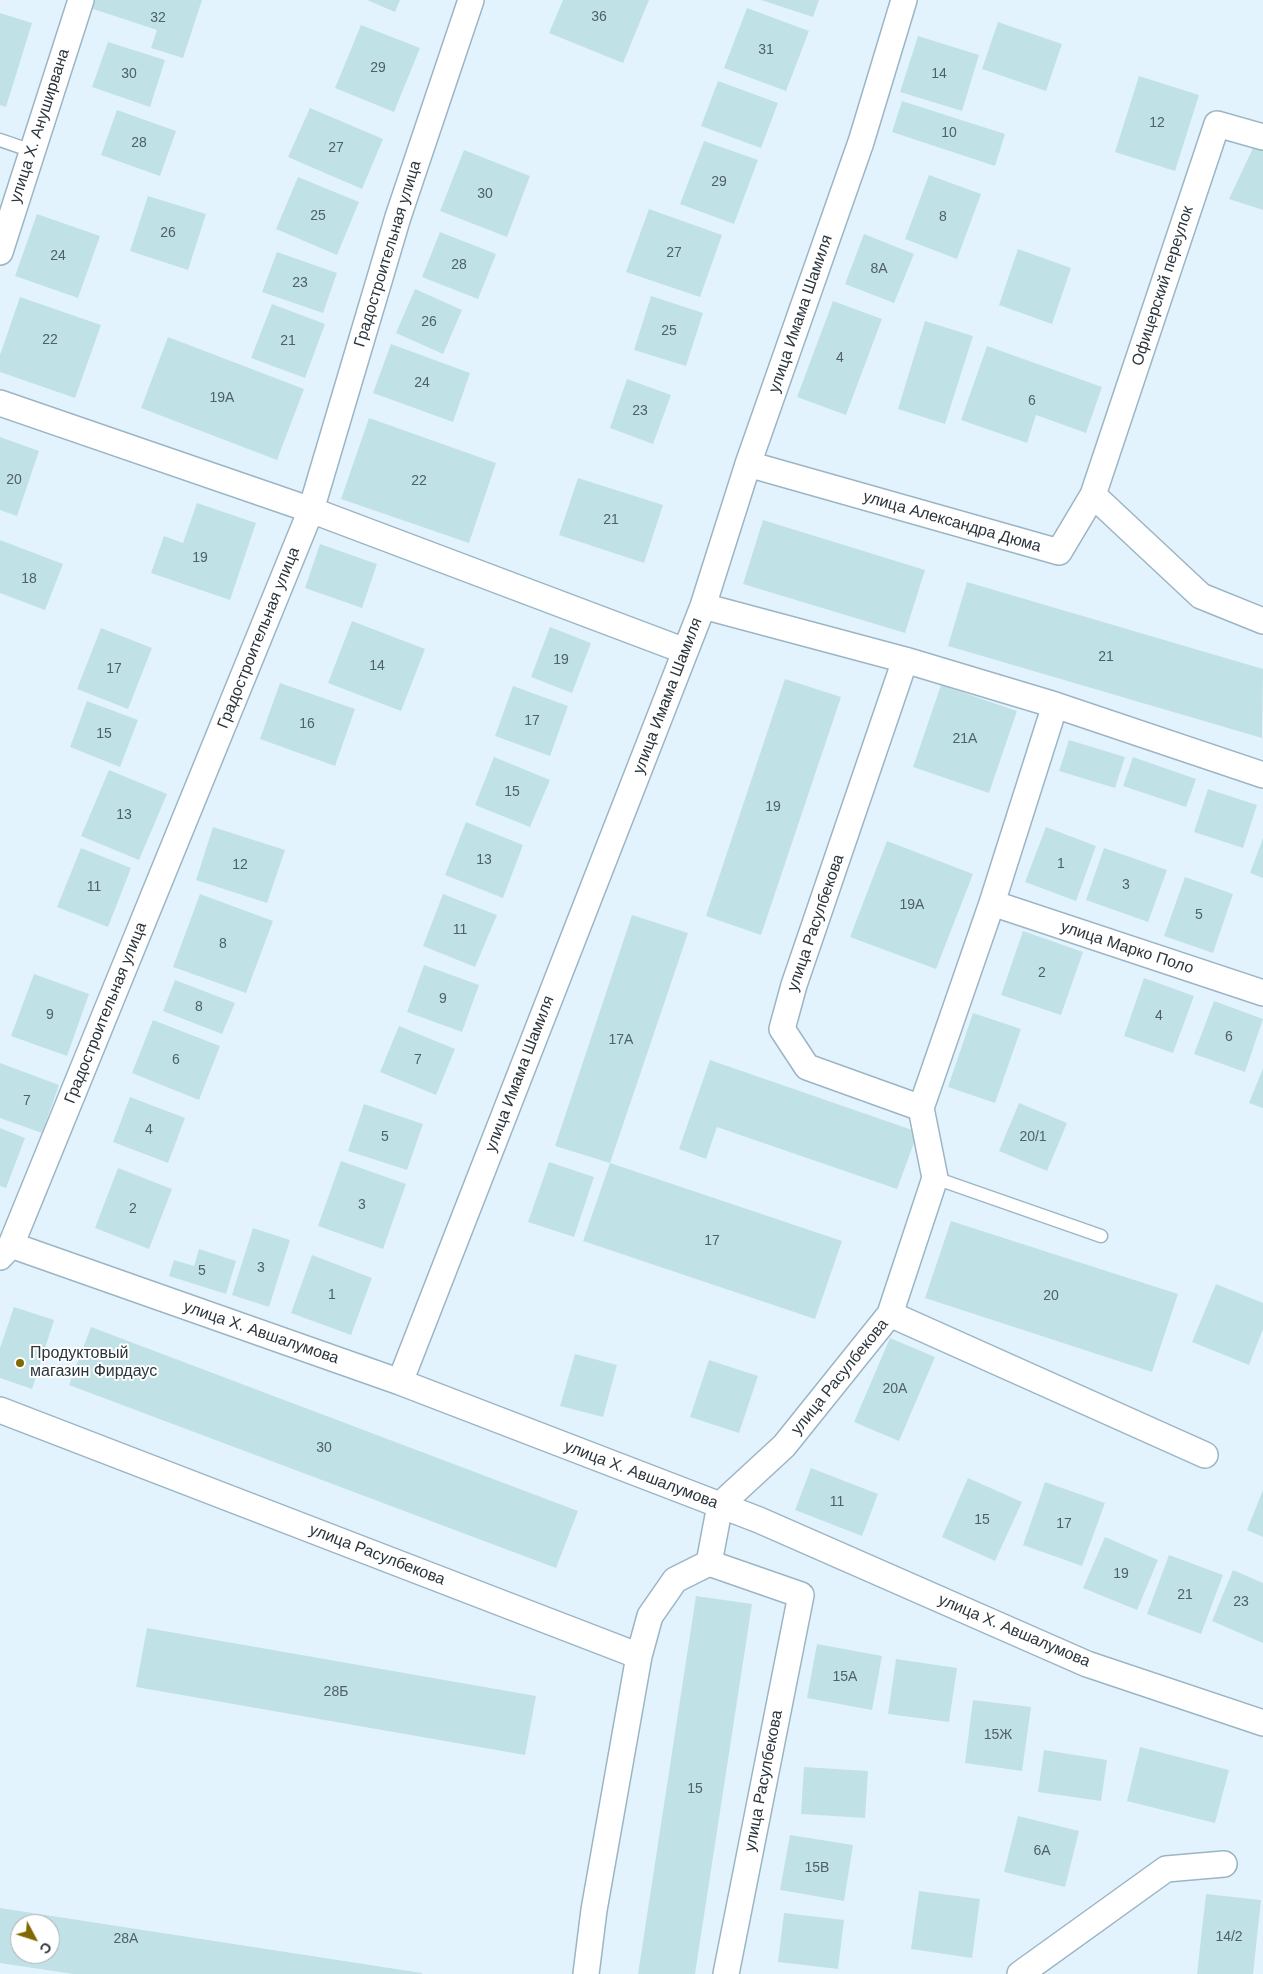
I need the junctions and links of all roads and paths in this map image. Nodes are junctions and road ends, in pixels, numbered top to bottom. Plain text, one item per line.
1 (81, 0) edge
2 (471, 0) edge
3 (904, 0) edge
4 (1263, 137) edge
5 (0, 140) edge
6 (32, 151) junction
7 (0, 252) edge
8 (0, 403) edge
9 (748, 464) junction
10 (1094, 495) junction
11 (311, 510) junction
12 (703, 606) junction
13 (1263, 621) edge
14 (685, 651) junction
15 (905, 660) junction
16 (1055, 705) junction
17 (1263, 775) edge
18 (992, 903) junction
19 (1263, 992) edge
20 (921, 1108) junction
21 (935, 1178) junction
22 (1102, 1236) dead end
23 (6, 1251) edge
24 (890, 1314) junction
25 (400, 1382) junction
26 (0, 1410) edge
27 (1204, 1455) dead end
28 (720, 1505) junction
29 (709, 1563) junction
30 (640, 1656) junction
31 (1263, 1723) edge
32 (1224, 1864) dead end
33 (586, 1974) edge
34 (726, 1974) edge
35 (1020, 1974) edge

1 - 6 street, улица Х. Ануширвана
2 - 11 street, Градостроительная улица
3 - 9 street, улица Имама Шамиля
4 - 10 street, Офицерский переулок
5 - 6 lane
6 - 7 street, улица Х. Ануширвана
8 - 11 street
9 - 10 street, улица Александра Дюма
9 - 12 street, улица Имама Шамиля
10 - 13 street
11 - 14 street
11 - 23 street, Градостроительная улица
12 - 14 street, улица Имама Шамиля
12 - 15 street
14 - 25 street, улица Имама Шамиля
15 - 16 street
15 - 20 street, улица Расулбекова
16 - 17 street
16 - 18 street
18 - 19 street, улица Марко Поло
18 - 20 street
20 - 21 street, улица Расулбекова
21 - 22 lane
21 - 24 street, улица Расулбекова
23 - 25 street, улица Х. Авшалумова
24 - 27 street
24 - 28 street, улица Расулбекова
25 - 28 street, улица Х. Авшалумова
26 - 30 street, улица Расулбекова
28 - 29 street
28 - 31 street, улица Х. Авшалумова
29 - 30 street
29 - 34 street, улица Расулбекова
30 - 33 street
32 - 35 street

